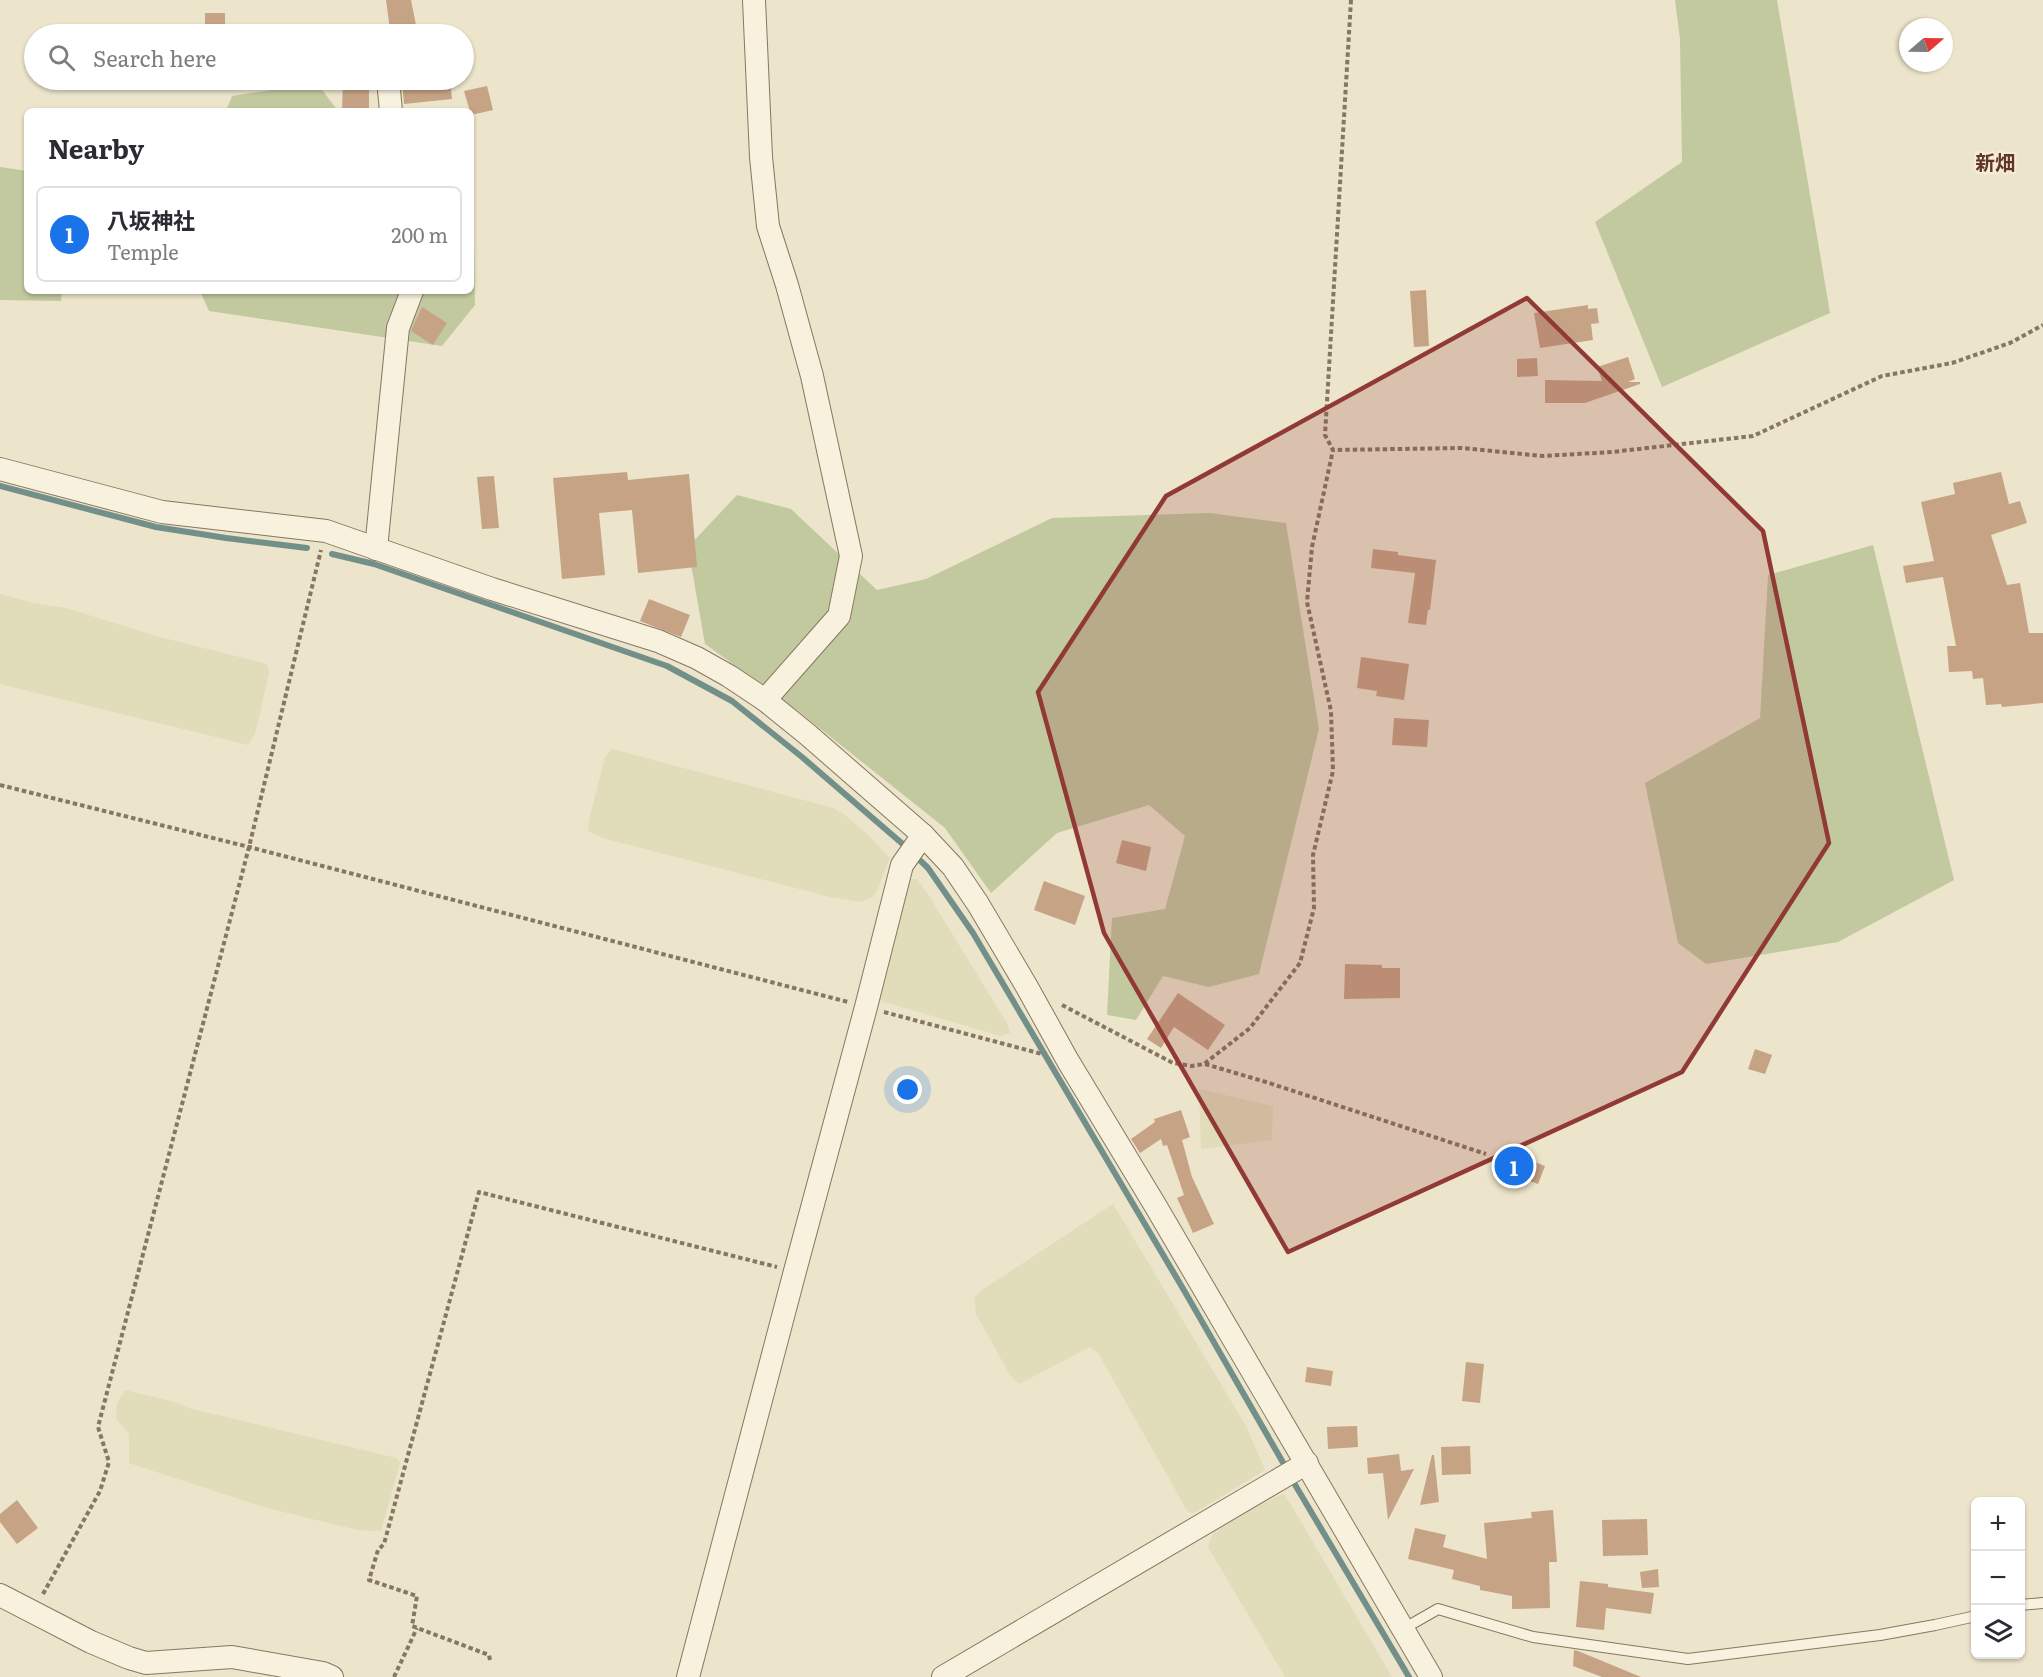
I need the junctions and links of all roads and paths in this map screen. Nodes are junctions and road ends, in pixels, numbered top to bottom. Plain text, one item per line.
1 (754, 0) edge
2 (1351, 0) edge
3 (389, 90) edge
4 (391, 108) edge
5 (411, 294) edge
6 (2043, 325) edge
7 (1333, 450) junction
8 (0, 469) edge
9 (326, 531) junction
10 (376, 549) junction
11 (765, 700) junction
12 (0, 785) edge
13 (915, 846) junction
14 (249, 847) junction
15 (1059, 1003) dead end
16 (866, 1007) junction
17 (1037, 1053) dead end
18 (1204, 1064) junction
19 (1486, 1154) dead end
20 (795, 1271) junction
21 (1307, 1463) junction
22 (0, 1595) edge
23 (2043, 1603) edge
24 (2025, 1605) edge
25 (33, 1613) junction
26 (1971, 1617) edge
27 (417, 1628) junction
28 (1404, 1629) junction
29 (490, 1660) dead end
30 (176, 1670) edge
31 (332, 1677) edge
32 (394, 1677) edge
33 (688, 1677) edge
34 (943, 1677) edge
35 (1431, 1677) edge

1 - 11 street
2 - 7 path
3 - 4 street
5 - 10 street
6 - 7 path
7 - 18 path
8 - 9 street
9 - 10 street
9 - 14 path
10 - 11 street
11 - 13 street
12 - 14 path
13 - 16 street
13 - 21 street
14 - 16 path
14 - 25 path
15 - 18 path
16 - 17 path
16 - 20 street
18 - 19 path
20 - 27 path
20 - 33 street
21 - 28 street
21 - 34 street
22 - 25 street
23 - 24 lane
25 - 30 street
26 - 28 lane
27 - 29 path
27 - 32 path
28 - 35 street
30 - 31 street

